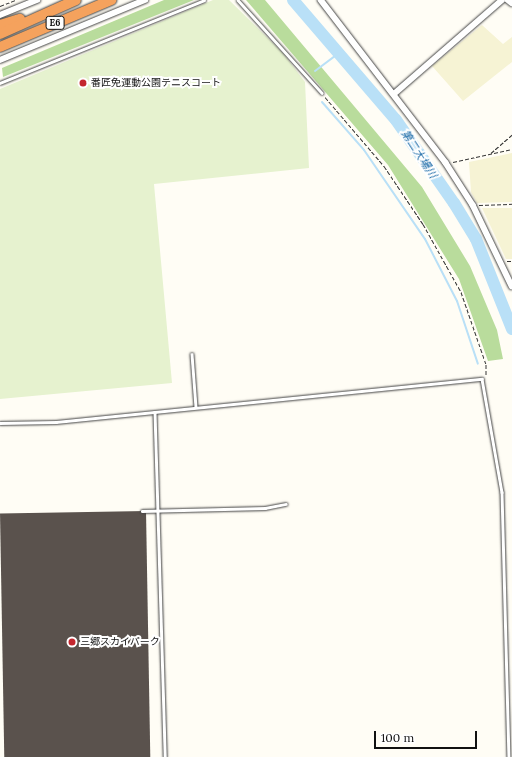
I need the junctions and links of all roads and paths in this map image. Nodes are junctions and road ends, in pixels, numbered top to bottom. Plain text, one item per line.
1 (16, 0) edge
2 (37, 0) edge
3 (76, 0) edge
4 (111, 0) edge
5 (145, 0) edge
6 (204, 0) edge
7 (238, 0) edge
8 (321, 0) edge
9 (502, 0) edge
10 (508, 0) edge
11 (512, 3) edge
12 (0, 6) edge
13 (56, 8) junction
14 (0, 15) edge
15 (0, 25) edge
16 (0, 34) edge
17 (0, 47) edge
18 (0, 60) edge
19 (0, 83) edge
20 (322, 93) joint
21 (394, 94) junction
22 (512, 136) edge
23 (512, 150) edge
24 (491, 154) junction
25 (446, 163) junction
26 (512, 204) edge
27 (473, 205) junction
28 (512, 286) edge
29 (192, 354) dead end
30 (486, 378) dead end
31 (196, 407) junction
32 (155, 412) junction
33 (0, 423) edge
34 (286, 504) dead end
35 (158, 511) junction
36 (134, 512) edge
37 (165, 757) edge
38 (510, 757) edge

1 - 12 path
2 - 14 street
3 - 13 highway, E6
4 - 17 highway, E6
5 - 18 street
6 - 19 lane
7 - 20 lane
8 - 21 street
9 - 21 street
10 - 11 street
13 - 15 highway
13 - 16 highway, E6
20 - 30 path
21 - 25 street
22 - 24 path
23 - 24 path
24 - 25 path
25 - 27 street
26 - 27 path
27 - 28 street
29 - 31 lane
31 - 32 lane
31 - 38 lane
32 - 33 lane
32 - 35 lane
34 - 35 lane
35 - 36 lane
35 - 37 lane

